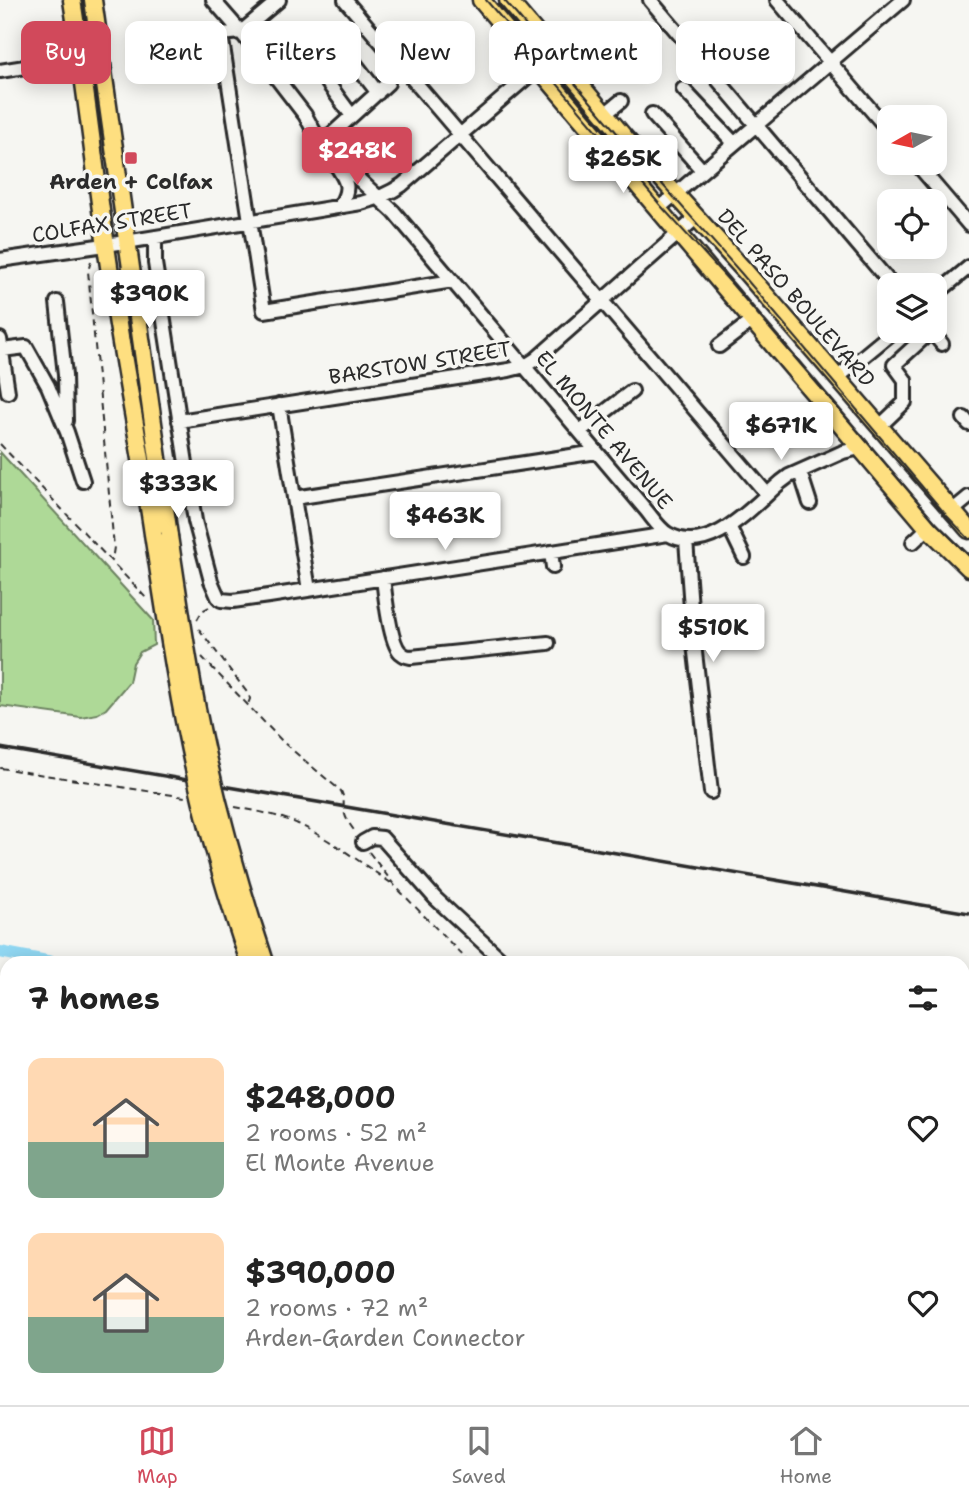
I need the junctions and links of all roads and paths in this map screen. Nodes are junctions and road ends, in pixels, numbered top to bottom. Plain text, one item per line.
1 (72, 0) edge
2 (93, 0) edge
3 (213, 0) edge
4 (279, 0) edge
5 (345, 0) edge
6 (481, 0) edge
7 (650, 0) edge
8 (777, 0) edge
9 (903, 0) edge
10 (514, 3) edge
11 (75, 21) edge
12 (254, 21) edge
13 (499, 21) joint
14 (528, 21) edge
15 (241, 32) joint
16 (227, 33) edge
17 (831, 63) junction
18 (21, 68) edge
19 (0, 71) edge
20 (361, 71) edge
21 (227, 73) edge
22 (84, 84) edge
23 (281, 84) edge
24 (328, 84) edge
25 (387, 84) edge
26 (520, 84) edge
27 (553, 84) edge
28 (580, 84) edge
29 (683, 89) dead end
30 (378, 93) junction
31 (621, 101) dead end
32 (605, 114) junction
33 (652, 114) dead end
34 (352, 116) junction
35 (877, 117) edge
36 (756, 125) junction
37 (460, 134) junction
38 (734, 143) junction
39 (324, 147) junction
40 (702, 170) junction
41 (926, 175) edge
42 (676, 194) junction
43 (379, 198) junction
44 (341, 206) junction
45 (659, 208) junction
46 (697, 217) junction
47 (250, 221) junction
48 (969, 225) edge
49 (680, 233) junction
50 (155, 237) junction
51 (126, 242) junction
52 (106, 245) junction
53 (0, 259) edge
54 (91, 261) dead end
55 (969, 267) edge
56 (882, 273) edge
57 (453, 281) junction
58 (947, 285) edge
59 (57, 302) dead end
60 (602, 302) junction
61 (753, 320) junction
62 (879, 343) edge
63 (918, 343) edge
64 (1, 344) edge
65 (719, 346) dead end
66 (525, 366) junction
67 (837, 378) junction
68 (632, 391) dead end
69 (8, 392) dead end
70 (279, 405) junction
71 (179, 421) junction
72 (880, 426) junction
73 (580, 431) junction
74 (67, 432) junction
75 (860, 448) junction
76 (597, 452) junction
77 (800, 472) junction
78 (83, 481) dead end
79 (767, 494) junction
80 (969, 497) edge
81 (294, 498) junction
82 (810, 503) dead end
83 (953, 511) junction
84 (729, 526) junction
85 (928, 527) junction
86 (969, 530) edge
87 (668, 534) junction
88 (161, 535) junction
89 (686, 540) junction
90 (913, 542) dead end
91 (551, 552) junction
92 (744, 557) dead end
93 (111, 562) dead end
94 (553, 567) dead end
95 (969, 568) edge
96 (383, 578) junction
97 (309, 590) junction
98 (221, 600) junction
99 (548, 643) dead end
100 (247, 705) dead end
101 (711, 792) dead end
102 (363, 842) dead end
103 (395, 886) dead end
104 (247, 956) edge
105 (263, 956) edge
106 (463, 956) edge
107 (498, 956) edge

1 - 11 main road
2 - 51 main road
3 - 15 street, EL MONTE AVENUE
4 - 12 street
5 - 37 street
6 - 13 main road
7 - 36 street
8 - 17 street
9 - 17 street
10 - 13 street
10 - 14 main road, DEL PASO BOULEVARD
15 - 16 street
17 - 35 street
17 - 36 street
18 - 19 street
20 - 30 street
21 - 47 street
22 - 52 main road
23 - 39 street, EL MONTE AVENUE
24 - 34 street
25 - 30 street
26 - 37 street, COLFAX STREET
27 - 45 main road
28 - 32 main road, DEL PASO BOULEVARD
29 - 38 street
30 - 34 street
31 - 32 street
32 - 42 main road, DEL PASO BOULEVARD
33 - 40 street
34 - 39 street
36 - 38 street
36 - 56 street
37 - 43 street, COLFAX STREET
37 - 60 street
38 - 40 street
39 - 43 street, EL MONTE AVENUE
39 - 44 street, EL MONTE AVENUE
40 - 42 street
41 - 48 street
42 - 45 street
42 - 46 main road, DEL PASO BOULEVARD
43 - 44 street, COLFAX STREET
43 - 57 street, EL MONTE AVENUE
44 - 47 street, COLFAX STREET
45 - 49 main road
46 - 49 street, BARSTOW STREET
46 - 67 main road, DEL PASO BOULEVARD
47 - 50 street, COLFAX STREET
47 - 57 street
49 - 60 street, BARSTOW STREET
49 - 61 main road
50 - 51 street, COLFAX STREET
50 - 71 street
51 - 52 street, COLFAX STREET
51 - 88 main road
52 - 53 street, COLFAX STREET
52 - 88 main road
54 - 93 path
55 - 58 street
57 - 66 street, EL MONTE AVENUE
59 - 74 street
60 - 66 street, BARSTOW STREET
60 - 79 street
61 - 65 street
61 - 75 main road
62 - 67 street
63 - 72 street
64 - 69 street
64 - 74 street
66 - 70 street, BARSTOW STREET
66 - 73 street, EL MONTE AVENUE
67 - 72 main road, DEL PASO BOULEVARD
68 - 73 street
70 - 71 street, BARSTOW STREET
70 - 81 street
71 - 98 street
72 - 83 main road, DEL PASO BOULEVARD
73 - 76 street, EL MONTE AVENUE
74 - 78 street
75 - 77 street
75 - 85 main road
76 - 81 street
76 - 87 street, EL MONTE AVENUE
77 - 79 street
77 - 82 street
79 - 84 street
80 - 83 street
81 - 97 street
83 - 86 main road, DEL PASO BOULEVARD
84 - 89 street
84 - 92 street
85 - 90 street
85 - 95 main road
87 - 89 street, EL MONTE AVENUE
87 - 91 street
88 - 104 main road, bridge
88 - 105 main road, bridge
89 - 101 street
91 - 94 street
91 - 96 street
96 - 97 street
96 - 99 street
97 - 98 street
98 - 100 path
102 - 107 street
103 - 106 path

